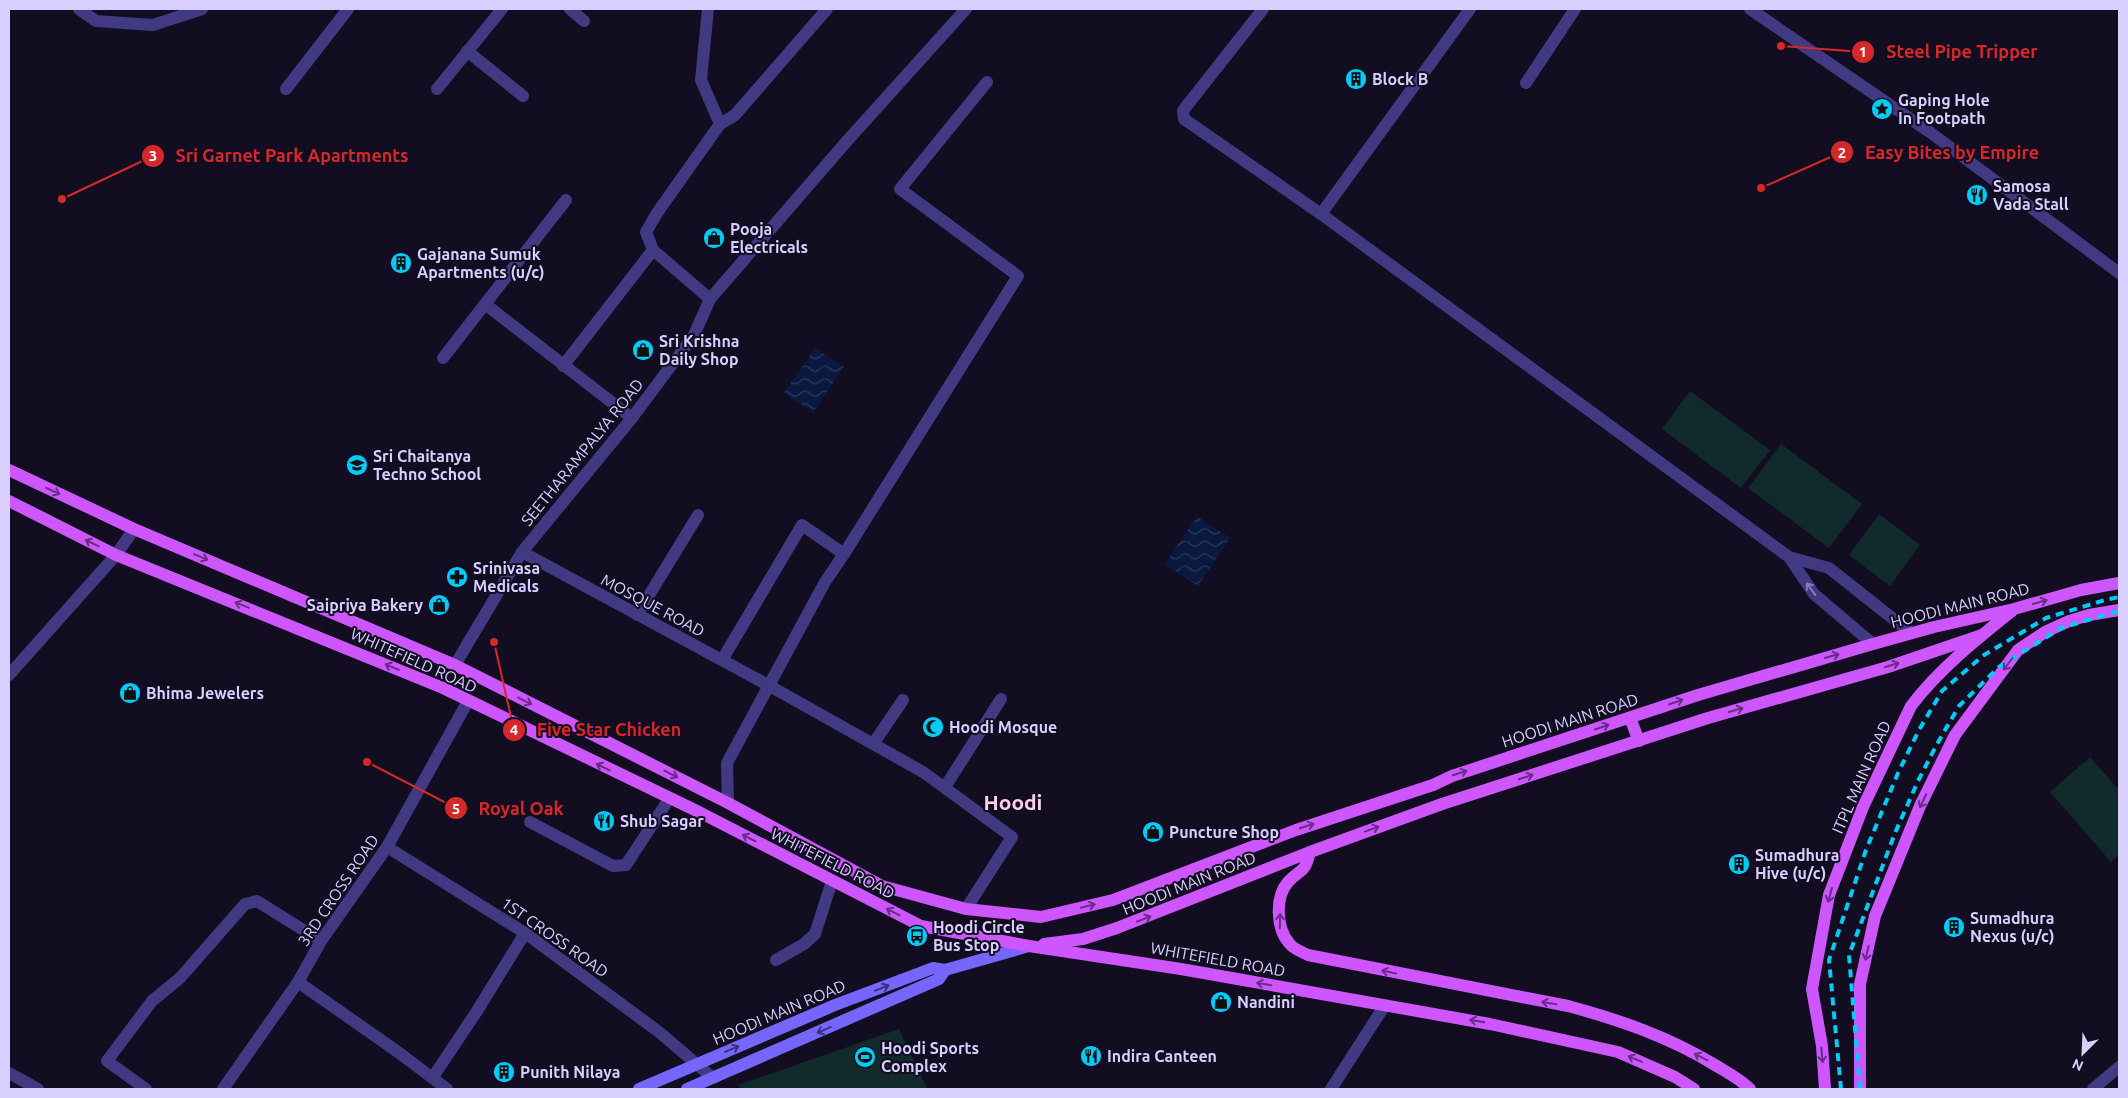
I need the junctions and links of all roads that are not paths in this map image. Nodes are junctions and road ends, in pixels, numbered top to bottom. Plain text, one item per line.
1 (79, 9) edge
2 (202, 9) edge
3 (348, 9) edge
4 (502, 9) edge
5 (570, 9) edge
6 (708, 9) edge
7 (827, 9) edge
8 (966, 9) edge
9 (1263, 9) edge
10 (1470, 9) edge
11 (1576, 9) edge
12 (1750, 9) edge
13 (584, 21) dead end
14 (467, 51) junction
15 (987, 82) dead end
16 (1526, 83) dead end
17 (437, 89) dead end
18 (286, 90) dead end
19 (523, 96) dead end
20 (720, 124) junction
21 (566, 200) dead end
22 (1321, 214) junction
23 (652, 250) junction
24 (2119, 273) edge
25 (710, 299) junction
26 (485, 304) junction
27 (443, 358) dead end
28 (564, 366) junction
29 (632, 418) junction
30 (9, 470) edge
31 (9, 502) edge
32 (698, 515) dead end
33 (134, 529) junction
34 (522, 552) junction
35 (844, 554) junction
36 (116, 555) junction
37 (1789, 557) junction
38 (2119, 583) edge
39 (2014, 609) junction
40 (2119, 610) edge
41 (637, 616) junction
42 (1980, 616) junction
43 (1911, 633) junction
44 (1982, 635) junction
45 (1873, 644) junction
46 (722, 660) junction
47 (455, 665) junction
48 (9, 675) edge
49 (768, 685) junction
50 (1001, 699) dead end
51 (903, 700) dead end
52 (468, 701) junction
53 (1630, 718) junction
54 (1639, 741) junction
55 (873, 744) junction
56 (945, 788) junction
57 (669, 799) junction
58 (728, 803) junction
59 (530, 822) dead end
60 (388, 847) junction
61 (1310, 852) junction
62 (832, 881) junction
63 (966, 909) junction
64 (1041, 917) joint
65 (525, 933) junction
66 (321, 941) junction
67 (1029, 946) junction
68 (776, 960) dead end
69 (939, 969) junction
70 (298, 982) junction
71 (1385, 1005) junction
72 (698, 1063) junction
73 (2119, 1067) edge
74 (9, 1073) edge
75 (433, 1077) junction
76 (713, 1078) junction
77 (38, 1089) edge
78 (146, 1089) edge
79 (223, 1089) edge
80 (447, 1089) edge
81 (639, 1089) edge
82 (687, 1089) edge
83 (1331, 1089) edge
84 (1694, 1089) edge
85 (1750, 1089) edge
86 (1825, 1089) edge
87 (1860, 1089) edge
88 (2093, 1089) edge

1 - 2 street
3 - 18 street
4 - 14 street
5 - 13 street
6 - 20 street
7 - 20 street
8 - 25 street, SEETHARAMPALYA ROAD
9 - 22 street
10 - 22 street
11 - 16 street
12 - 24 street
14 - 17 street
14 - 19 street
15 - 35 street
20 - 23 street
21 - 26 street
22 - 37 street
23 - 25 street
23 - 28 street
25 - 29 street, SEETHARAMPALYA ROAD
26 - 27 street
26 - 28 street
28 - 29 street
29 - 34 street, SEETHARAMPALYA ROAD
30 -> 33 main road, WHITEFIELD ROAD
36 -> 31 main road, WHITEFIELD ROAD
32 - 41 street
33 - 36 street
33 -> 47 main road, WHITEFIELD ROAD
34 - 41 street, MOSQUE ROAD
34 - 47 street, SEETHARAMPALYA ROAD
35 - 46 street
35 - 49 street
36 - 48 street
52 -> 36 main road, WHITEFIELD ROAD
37 - 43 street
45 -> 37 street
39 -> 38 main road, HOODI MAIN ROAD
39 - 42 main road, HOODI MAIN ROAD
39 - 44 main road, ITPL MAIN ROAD
40 -> 87 main road
41 - 46 street, MOSQUE ROAD
42 - 43 main road, HOODI MAIN ROAD
42 - 44 main road
43 - 45 main road, HOODI MAIN ROAD
54 -> 44 main road, HOODI MAIN ROAD
44 -> 86 main road, ITPL MAIN ROAD
53 -> 45 main road, HOODI MAIN ROAD
46 - 49 street, MOSQUE ROAD
47 -> 58 main road, WHITEFIELD ROAD
49 - 55 street, MOSQUE ROAD
49 - 58 street
50 - 56 street
51 - 55 street
57 -> 52 main road, WHITEFIELD ROAD
52 - 60 street, 3RD CROSS ROAD
53 - 54 main road
64 -> 53 main road, HOODI MAIN ROAD
61 -> 54 main road, HOODI MAIN ROAD
55 - 56 street, MOSQUE ROAD
56 - 63 street, MOSQUE ROAD
57 - 59 street
62 -> 57 main road, WHITEFIELD ROAD
58 - 63 main road, WHITEFIELD ROAD
60 - 65 street, 1ST CROSS ROAD
60 - 66 street, 3RD CROSS ROAD
67 -> 61 main road, HOODI MAIN ROAD
85 -> 61 main road, WHITEFIELD ROAD
67 -> 62 main road, WHITEFIELD ROAD
62 - 68 street
63 - 64 main road, WHITEFIELD ROAD
65 - 72 street, 1ST CROSS ROAD
65 - 75 street
66 - 70 street, 3RD CROSS ROAD
66 - 78 street
67 - 69 main road, HOODI MAIN ROAD
71 -> 67 main road, WHITEFIELD ROAD
72 -> 69 main road, HOODI MAIN ROAD
69 -> 76 main road
70 - 75 street
70 - 79 street, 3RD CROSS ROAD
71 - 83 street
84 -> 71 main road, WHITEFIELD ROAD
72 - 76 street, 1ST CROSS ROAD
72 - 81 main road, HOODI MAIN ROAD
73 - 88 street
74 - 77 street
75 - 80 street
76 - 82 main road

